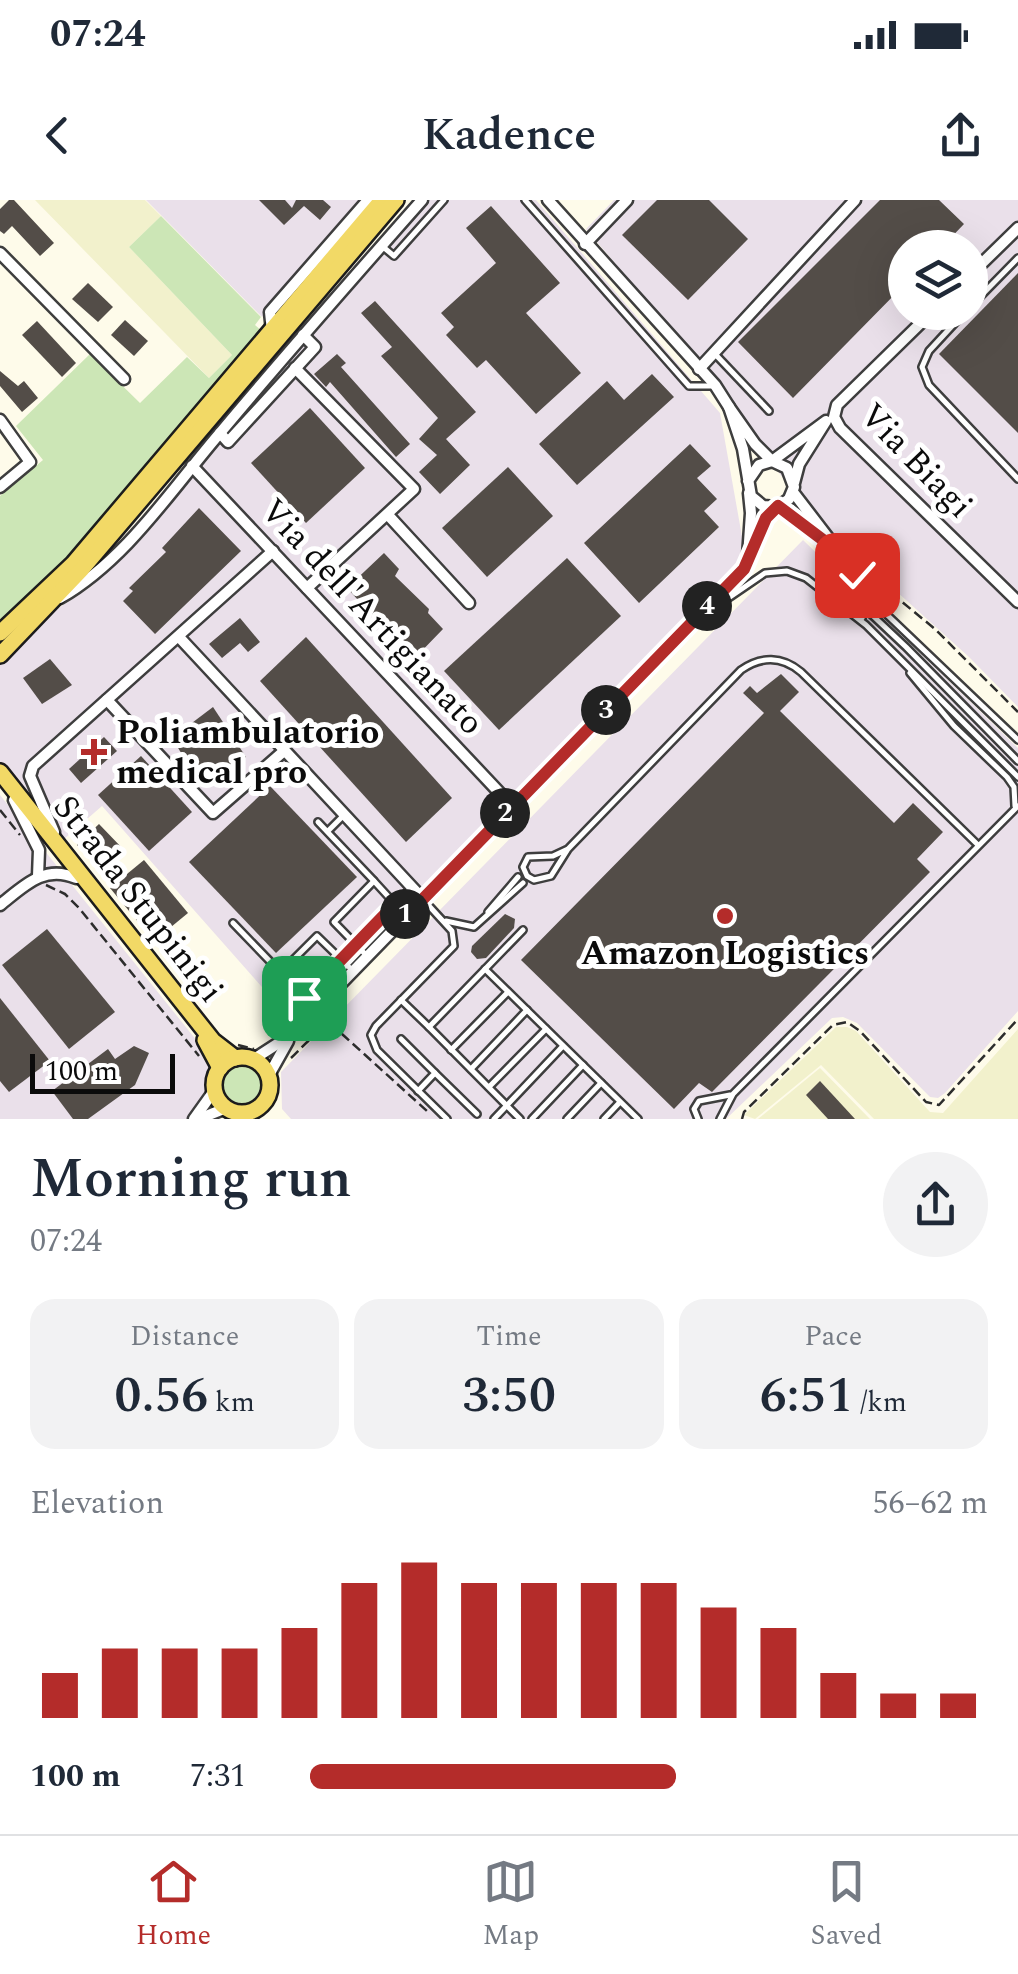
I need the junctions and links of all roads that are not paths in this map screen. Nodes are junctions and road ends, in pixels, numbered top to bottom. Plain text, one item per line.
1 (368, 200) edge
2 (382, 200) edge
3 (396, 200) edge
4 (422, 200) edge
5 (444, 200) edge
6 (525, 200) edge
7 (545, 200) edge
8 (627, 200) edge
9 (856, 200) edge
10 (534, 209) junction
11 (1018, 228) edge
12 (584, 244) junction
13 (382, 246) junction
14 (0, 253) edge
15 (988, 257) edge
16 (1018, 258) edge
17 (988, 289) edge
18 (272, 330) junction
19 (914, 330) edge
20 (949, 330) edge
21 (303, 335) junction
22 (713, 352) junction
23 (296, 368) junction
24 (699, 369) junction
25 (124, 379) dead end
26 (714, 386) junction
27 (729, 407) junction
28 (770, 411) dead end
29 (834, 412) junction
30 (0, 420) edge
31 (826, 422) junction
32 (220, 433) junction
33 (772, 461) junction
34 (192, 466) junction
35 (1018, 479) edge
36 (748, 485) junction
37 (0, 487) edge
38 (794, 487) junction
39 (778, 506) junction
40 (388, 515) junction
41 (818, 535) junction
42 (273, 550) junction
43 (839, 552) junction
44 (748, 556) junction
45 (857, 575) joint
46 (835, 580) junction
47 (307, 588) junction
48 (1018, 602) edge
49 (469, 603) dead end
50 (46, 606) junction
51 (866, 625) junction
52 (682, 632) junction
53 (0, 633) edge
54 (180, 636) junction
55 (892, 651) junction
56 (0, 655) edge
57 (107, 700) junction
58 (1018, 740) edge
59 (284, 751) junction
60 (1018, 762) edge
61 (0, 772) edge
62 (1018, 777) edge
63 (0, 783) edge
64 (14, 800) junction
65 (512, 806) junction
66 (1018, 806) edge
67 (1012, 812) junction
68 (344, 816) junction
69 (318, 822) dead end
70 (328, 831) junction
71 (977, 844) junction
72 (568, 849) junction
73 (64, 854) junction
74 (38, 876) junction
75 (76, 878) junction
76 (521, 880) dead end
77 (374, 881) junction
78 (411, 887) junction
79 (427, 903) junction
80 (395, 904) junction
81 (0, 905) edge
82 (437, 914) junction
83 (406, 916) junction
84 (232, 922) dead end
85 (523, 930) dead end
86 (356, 945) junction
87 (368, 956) junction
88 (342, 960) junction
89 (485, 969) junction
90 (353, 971) junction
91 (281, 972) junction
92 (508, 992) junction
93 (304, 998) junction
94 (402, 1000) junction
95 (316, 1010) junction
96 (526, 1010) junction
97 (429, 1027) junction
98 (546, 1028) junction
99 (291, 1035) junction
100 (401, 1039) dead end
101 (563, 1046) junction
102 (452, 1050) junction
103 (235, 1058) junction
104 (254, 1060) junction
105 (583, 1065) junction
106 (220, 1068) junction
107 (470, 1069) junction
108 (435, 1072) junction
109 (269, 1075) junction
110 (601, 1083) junction
111 (488, 1087) junction
112 (214, 1091) junction
113 (418, 1091) junction
114 (732, 1094) junction
115 (269, 1096) junction
116 (620, 1102) junction
117 (507, 1106) junction
118 (226, 1108) junction
119 (477, 1114) dead end
120 (256, 1116) edge
121 (196, 1119) edge
122 (277, 1119) edge
123 (447, 1119) edge
124 (494, 1119) edge
125 (520, 1119) edge
126 (532, 1119) edge
127 (567, 1119) edge
128 (604, 1119) edge
129 (638, 1119) edge
130 (698, 1119) edge
131 (720, 1119) edge

1 - 18 street
2 - 18 main road
3 - 50 main road
4 - 13 street
5 - 13 lane
6 - 10 lane
7 - 10 lane
7 - 12 street
8 - 12 street
9 - 22 street
10 - 26 lane
11 - 15 street
12 - 24 street
13 - 21 street
14 - 25 street
16 - 17 lane
18 - 53 main road
19 - 29 street, Via Biagi
20 - 35 lane
21 - 23 street
21 - 32 street
22 - 24 street
22 - 28 lane
23 - 32 street
23 - 40 street
24 - 26 street
26 - 27 street
27 - 33 street
27 - 36 street
29 - 31 street
29 - 48 street, Via Biagi
30 - 37 street
31 - 33 street
31 - 38 street
32 - 34 street
33 - 36 street
33 - 38 street
34 - 42 street, Via dell'Artigianato
34 - 50 street
36 - 39 street
36 - 44 street
38 - 39 street
38 - 43 street
39 - 41 street
39 - 44 street
40 - 47 street
40 - 49 street
41 - 43 street
41 - 46 lane
42 - 47 street, Via dell'Artigianato
42 - 54 street
43 - 45 street
44 - 52 street
45 - 58 lane
46 - 51 lane
46 - 60 lane
47 - 65 street, Via dell'Artigianato
50 - 56 main road
51 - 52 lane
51 - 55 lane
52 - 65 street
54 - 57 street
54 - 59 street
55 - 62 lane
55 - 67 lane
57 - 59 street
57 - 73 street
59 - 68 street
61 - 73 main road, Strada Stupinigi
63 - 64 main road, Strada Stupinigi
64 - 74 street
64 - 75 main road, Strada Stupinigi
65 - 79 street
66 - 67 lane
67 - 71 lane
68 - 70 lane
68 - 78 street
69 - 70 lane
70 - 77 lane
71 - 72 lane
71 - 114 lane
72 - 72 lane
73 - 103 main road, Strada Stupinigi
74 - 75 street
74 - 81 street
75 - 106 main road, Strada Stupinigi
76 - 82 lane
77 - 80 lane
77 - 86 lane
78 - 79 street
78 - 80 lane
79 - 82 lane
79 - 83 street
80 - 83 lane
80 - 86 lane
82 - 94 lane
83 - 87 street
84 - 91 lane
85 - 89 lane
86 - 87 lane
86 - 88 lane
87 - 90 street
88 - 90 lane
88 - 91 lane
88 - 93 lane
89 - 92 lane
89 - 97 lane
90 - 95 street
91 - 93 lane
92 - 96 lane
92 - 102 lane
93 - 95 lane
94 - 97 lane
94 - 113 lane
95 - 99 street
96 - 98 lane
96 - 107 lane
97 - 102 lane
98 - 101 lane
98 - 111 lane
99 - 104 street
99 - 109 street
100 - 108 lane
101 - 105 lane
101 - 117 lane
102 - 107 lane
103 - 104 main road
103 - 106 main road
104 - 109 main road
105 - 110 lane
105 - 126 lane
106 - 112 main road
107 - 111 lane
108 - 113 lane
108 - 119 lane
109 - 115 main road
110 - 116 lane
110 - 127 lane
111 - 117 lane
112 - 118 main road
112 - 121 street
113 - 123 lane
114 - 130 lane
114 - 131 lane
115 - 120 main road
115 - 122 main road
116 - 128 lane
116 - 129 lane
117 - 124 lane
117 - 125 lane
118 - 120 main road
118 - 121 street

